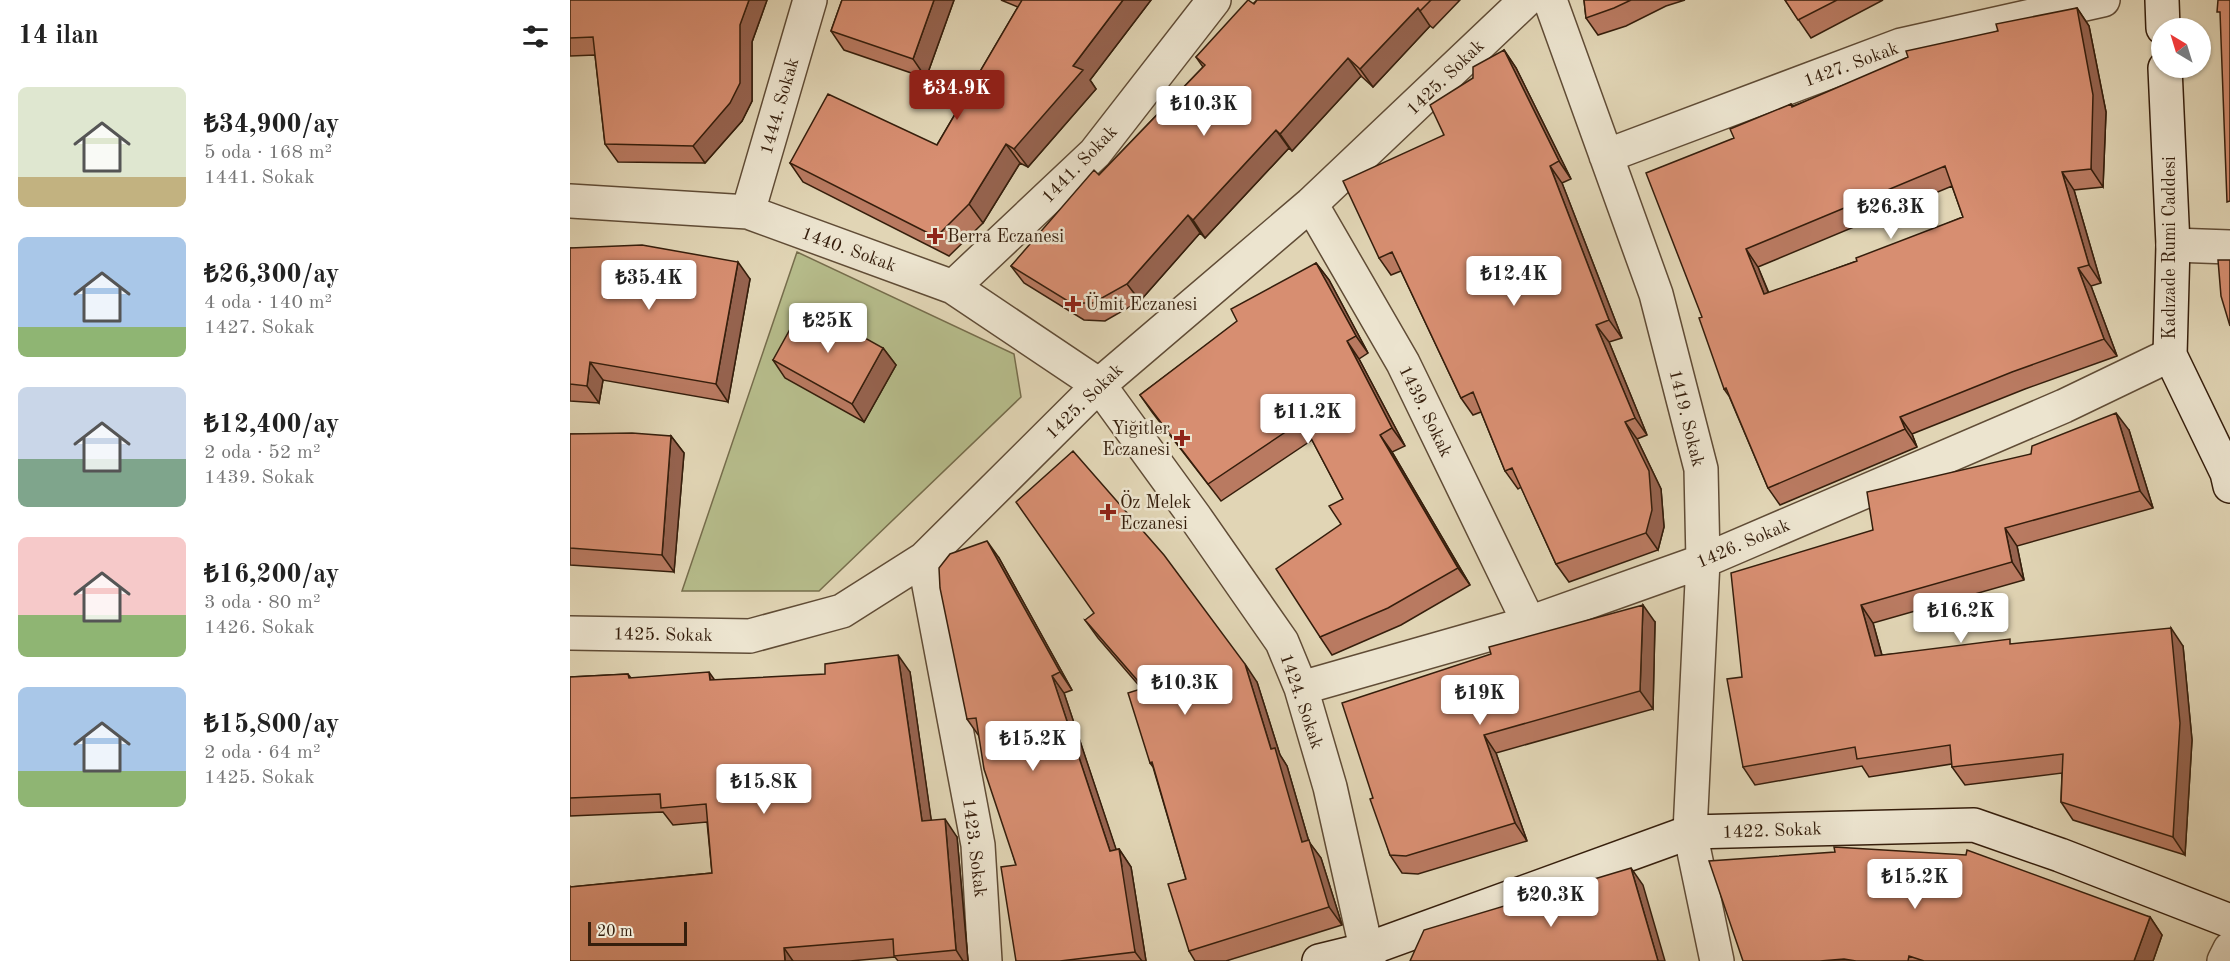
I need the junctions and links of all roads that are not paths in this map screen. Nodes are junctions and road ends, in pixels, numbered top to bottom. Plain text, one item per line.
1 (810, 0) edge
2 (1214, 0) edge
3 (1526, 0) edge
4 (1550, 0) edge
5 (2103, 0) edge
6 (2162, 0) edge
7 (2163, 18) edge
8 (2165, 78) edge
9 (1606, 156) junction
10 (570, 201) edge
11 (1311, 204) junction
12 (748, 212) junction
13 (2173, 245) junction
14 (2230, 246) edge
15 (953, 287) junction
16 (2170, 355) junction
17 (1099, 385) junction
18 (2230, 486) edge
19 (924, 560) junction
20 (1703, 561) junction
21 (1529, 623) junction
22 (570, 633) edge
23 (1301, 688) junction
24 (1690, 832) junction
25 (2230, 921) edge
26 (2230, 949) edge
27 (1369, 955) edge
28 (985, 961) edge
29 (1319, 961) edge
30 (1717, 961) edge
31 (2224, 961) edge

1 - 12 street, 1444. Sokak
2 - 15 street, 1441. Sokak
3 - 11 street, 1425. Sokak
4 - 9 street, 1419. Sokak
5 - 9 street, 1427. Sokak
6 - 7 street
8 - 13 street, Kadızade Rumi Caddesi
9 - 20 street, 1419. Sokak
10 - 12 street, 1440. Sokak
11 - 17 street, 1425. Sokak
11 - 21 street, 1439. Sokak
12 - 15 street, 1440. Sokak
13 - 14 street
13 - 16 street, Kadızade Rumi Caddesi
15 - 17 street, 1440. Sokak
16 - 18 street, Kadızade Rumi Caddesi
16 - 20 street, 1426. Sokak
17 - 19 street, 1425. Sokak
17 - 23 street, 1424. Sokak
19 - 22 street, 1425. Sokak
19 - 28 street, 1423. Sokak
20 - 21 street, 1426. Sokak
20 - 24 street, 1419. Sokak
21 - 23 street, 1426. Sokak
23 - 27 street, 1424. Sokak
24 - 25 street, 1422. Sokak
24 - 27 street, 1422. Sokak
24 - 30 street, 1419. Sokak
26 - 31 street
27 - 29 street, 1422. Sokak

